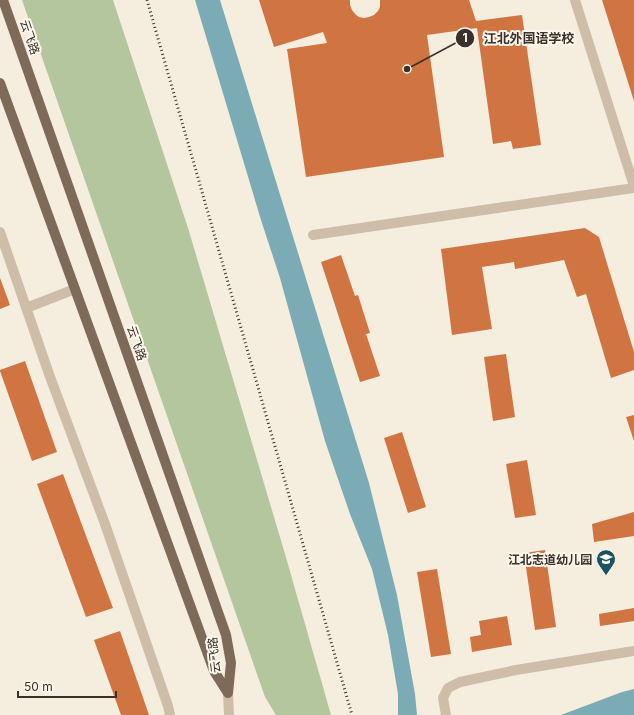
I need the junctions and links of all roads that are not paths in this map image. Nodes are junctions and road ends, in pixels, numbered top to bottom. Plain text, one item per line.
1 (3, 0) edge
2 (575, 0) edge
3 (0, 83) edge
4 (634, 187) edge
5 (0, 232) edge
6 (313, 235) dead end
7 (75, 289) junction
8 (26, 308) junction
9 (634, 651) edge
10 (228, 693) junction
11 (446, 713) edge
12 (170, 715) edge
13 (229, 715) edge

1 - 10 main road, 云飞路
2 - 4 street
3 - 7 main road, 云飞路
4 - 6 street
5 - 8 street
7 - 8 street
7 - 10 main road, 云飞路
8 - 12 street
9 - 11 street
10 - 13 street

